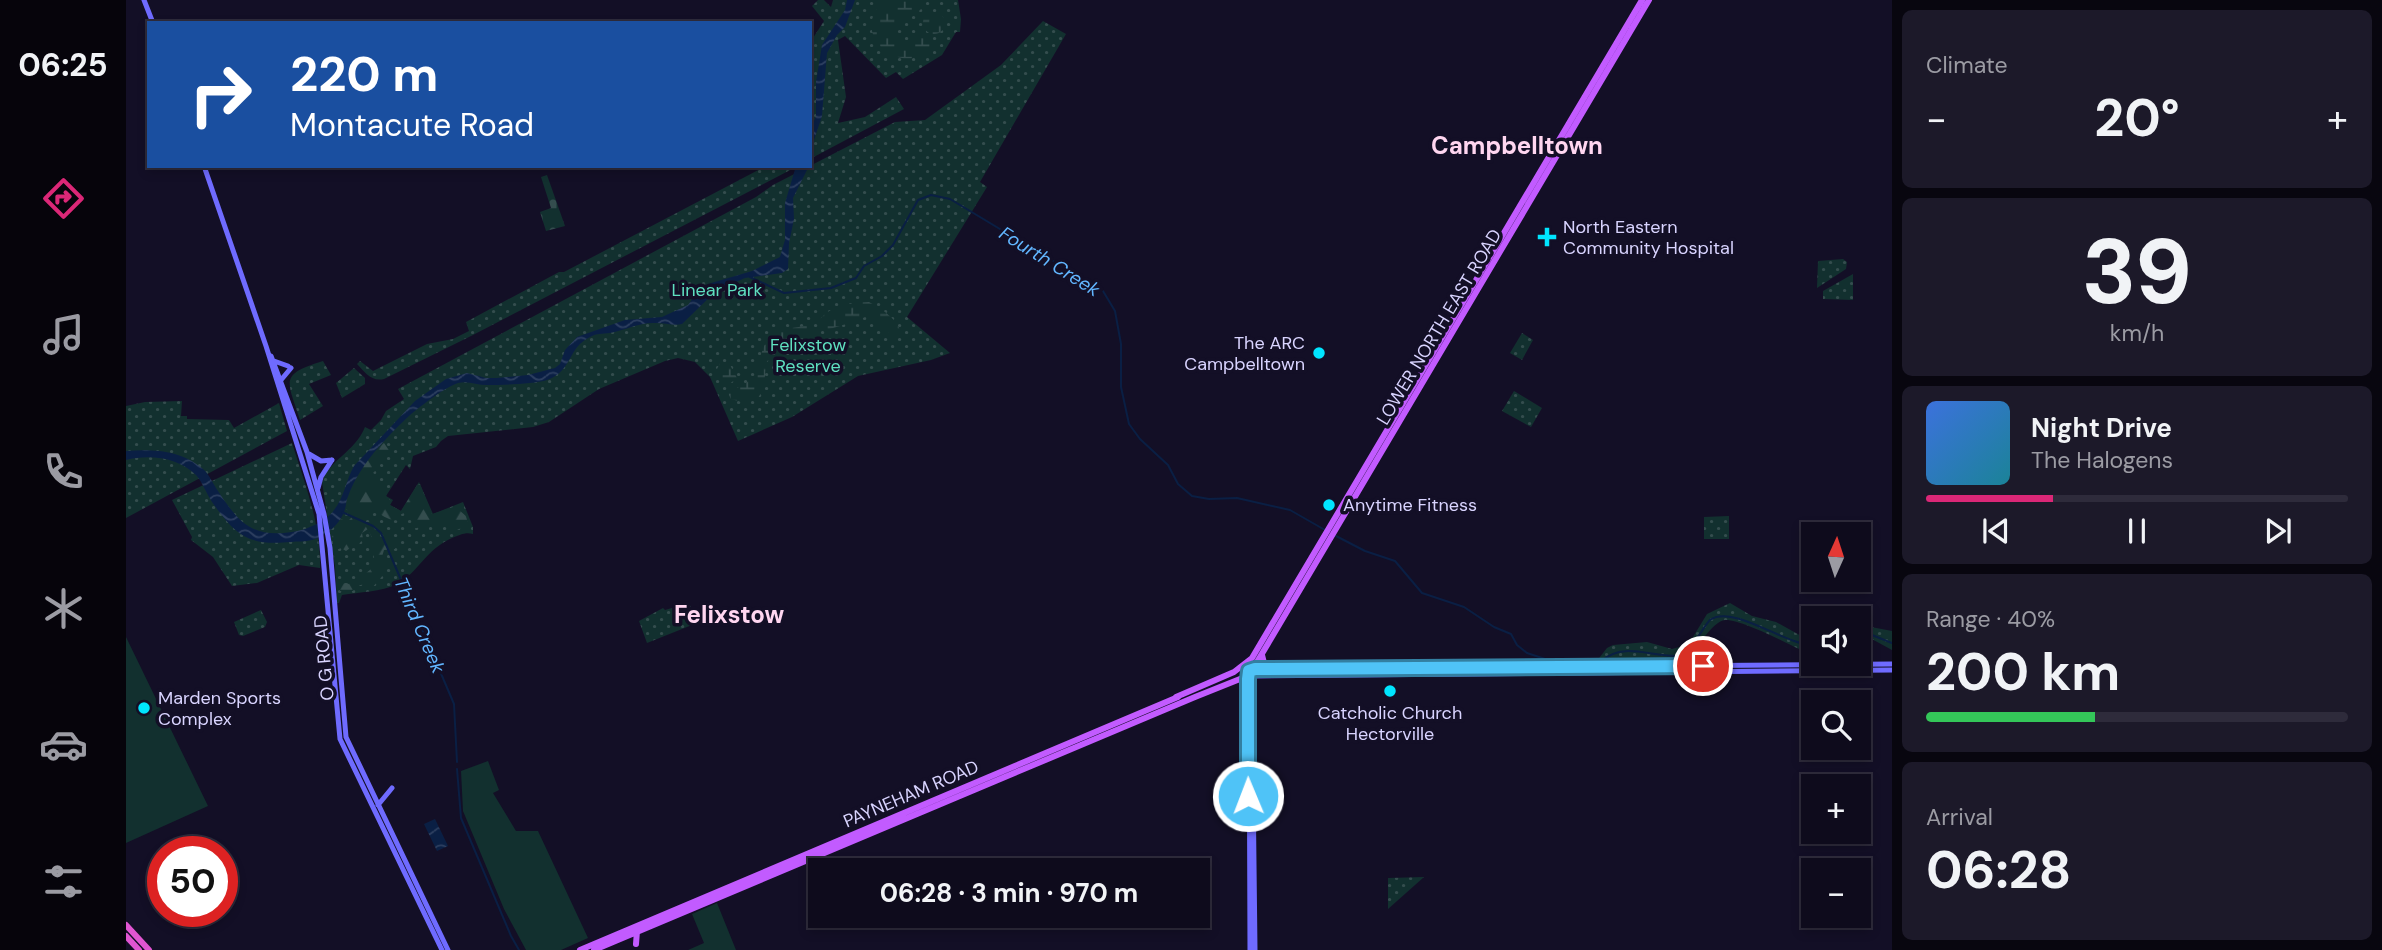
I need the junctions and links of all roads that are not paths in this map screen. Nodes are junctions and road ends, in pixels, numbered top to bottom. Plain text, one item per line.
1 (144, 0) edge
2 (1642, 0) edge
3 (1649, 0) edge
4 (152, 21) edge
5 (205, 168) edge
6 (268, 350) junction
7 (274, 361) junction
8 (281, 380) junction
9 (300, 440) junction
10 (307, 452) junction
11 (310, 471) junction
12 (318, 490) junction
13 (321, 514) junction
14 (1331, 532) junction
15 (1262, 653) junction
16 (1252, 658) junction
17 (1892, 664) edge
18 (1892, 670) edge
19 (1271, 672) junction
20 (1252, 673) junction
21 (1236, 680) junction
22 (1253, 690) junction
23 (1249, 696) junction
24 (1176, 697) junction
25 (1129, 717) junction
26 (1118, 722) junction
27 (1128, 726) junction
28 (393, 788) dead end
29 (371, 798) junction
30 (378, 805) junction
31 (424, 906) junction
32 (655, 918) junction
33 (666, 919) junction
34 (126, 925) edge
35 (634, 930) junction
36 (126, 936) edge
37 (613, 936) junction
38 (625, 936) junction
39 (636, 944) dead end
40 (139, 950) edge
41 (149, 950) edge
42 (442, 950) edge
43 (449, 950) edge
44 (580, 950) edge
45 (594, 950) edge
46 (1250, 950) edge
47 (1255, 950) edge

1 - 4 main road
2 - 14 main road, LOWER NORTH EAST ROAD
3 - 14 main road, LOWER NORTH EAST ROAD
5 - 6 main road, O G ROAD
6 - 7 main road, O G ROAD
6 - 9 main road, O G ROAD
7 - 8 main road, O G ROAD
7 - 8 main road
8 - 9 main road, O G ROAD
9 - 10 main road, O G ROAD
9 - 11 main road, O G ROAD
10 - 11 main road, O G ROAD
10 - 12 main road
11 - 12 main road, O G ROAD
11 - 13 main road, O G ROAD
12 - 13 main road, O G ROAD
13 - 29 main road, O G ROAD
14 - 15 main road, LOWER NORTH EAST ROAD
14 - 16 main road, LOWER NORTH EAST ROAD
15 - 19 main road
15 - 20 main road, LOWER NORTH EAST ROAD
16 - 20 main road, LOWER NORTH EAST ROAD
16 - 24 main road, LOWER NORTH EAST ROAD
17 - 19 main road
18 - 19 main road
19 - 20 main road
19 - 22 main road
20 - 21 main road, PAYNEHAM ROAD
20 - 22 main road
20 - 23 main road
20 - 24 main road, PAYNEHAM ROAD
21 - 23 main road
21 - 27 main road, PAYNEHAM ROAD
22 - 47 main road
23 - 46 main road
24 - 25 main road, PAYNEHAM ROAD
25 - 26 main road, PAYNEHAM ROAD
25 - 27 main road
26 - 27 main road
26 - 32 main road, PAYNEHAM ROAD
27 - 33 main road, PAYNEHAM ROAD
28 - 30 main road
29 - 30 main road, O G ROAD
29 - 31 main road, O G ROAD
30 - 31 main road, O G ROAD
31 - 42 main road, O G ROAD
31 - 43 main road, O G ROAD
32 - 33 main road
32 - 35 main road, PAYNEHAM ROAD
33 - 35 main road, PAYNEHAM ROAD
34 - 41 highway
35 - 37 main road, PAYNEHAM ROAD
35 - 38 main road
35 - 39 main road
36 - 40 highway
37 - 38 main road
37 - 44 main road, PAYNEHAM ROAD
38 - 45 main road

